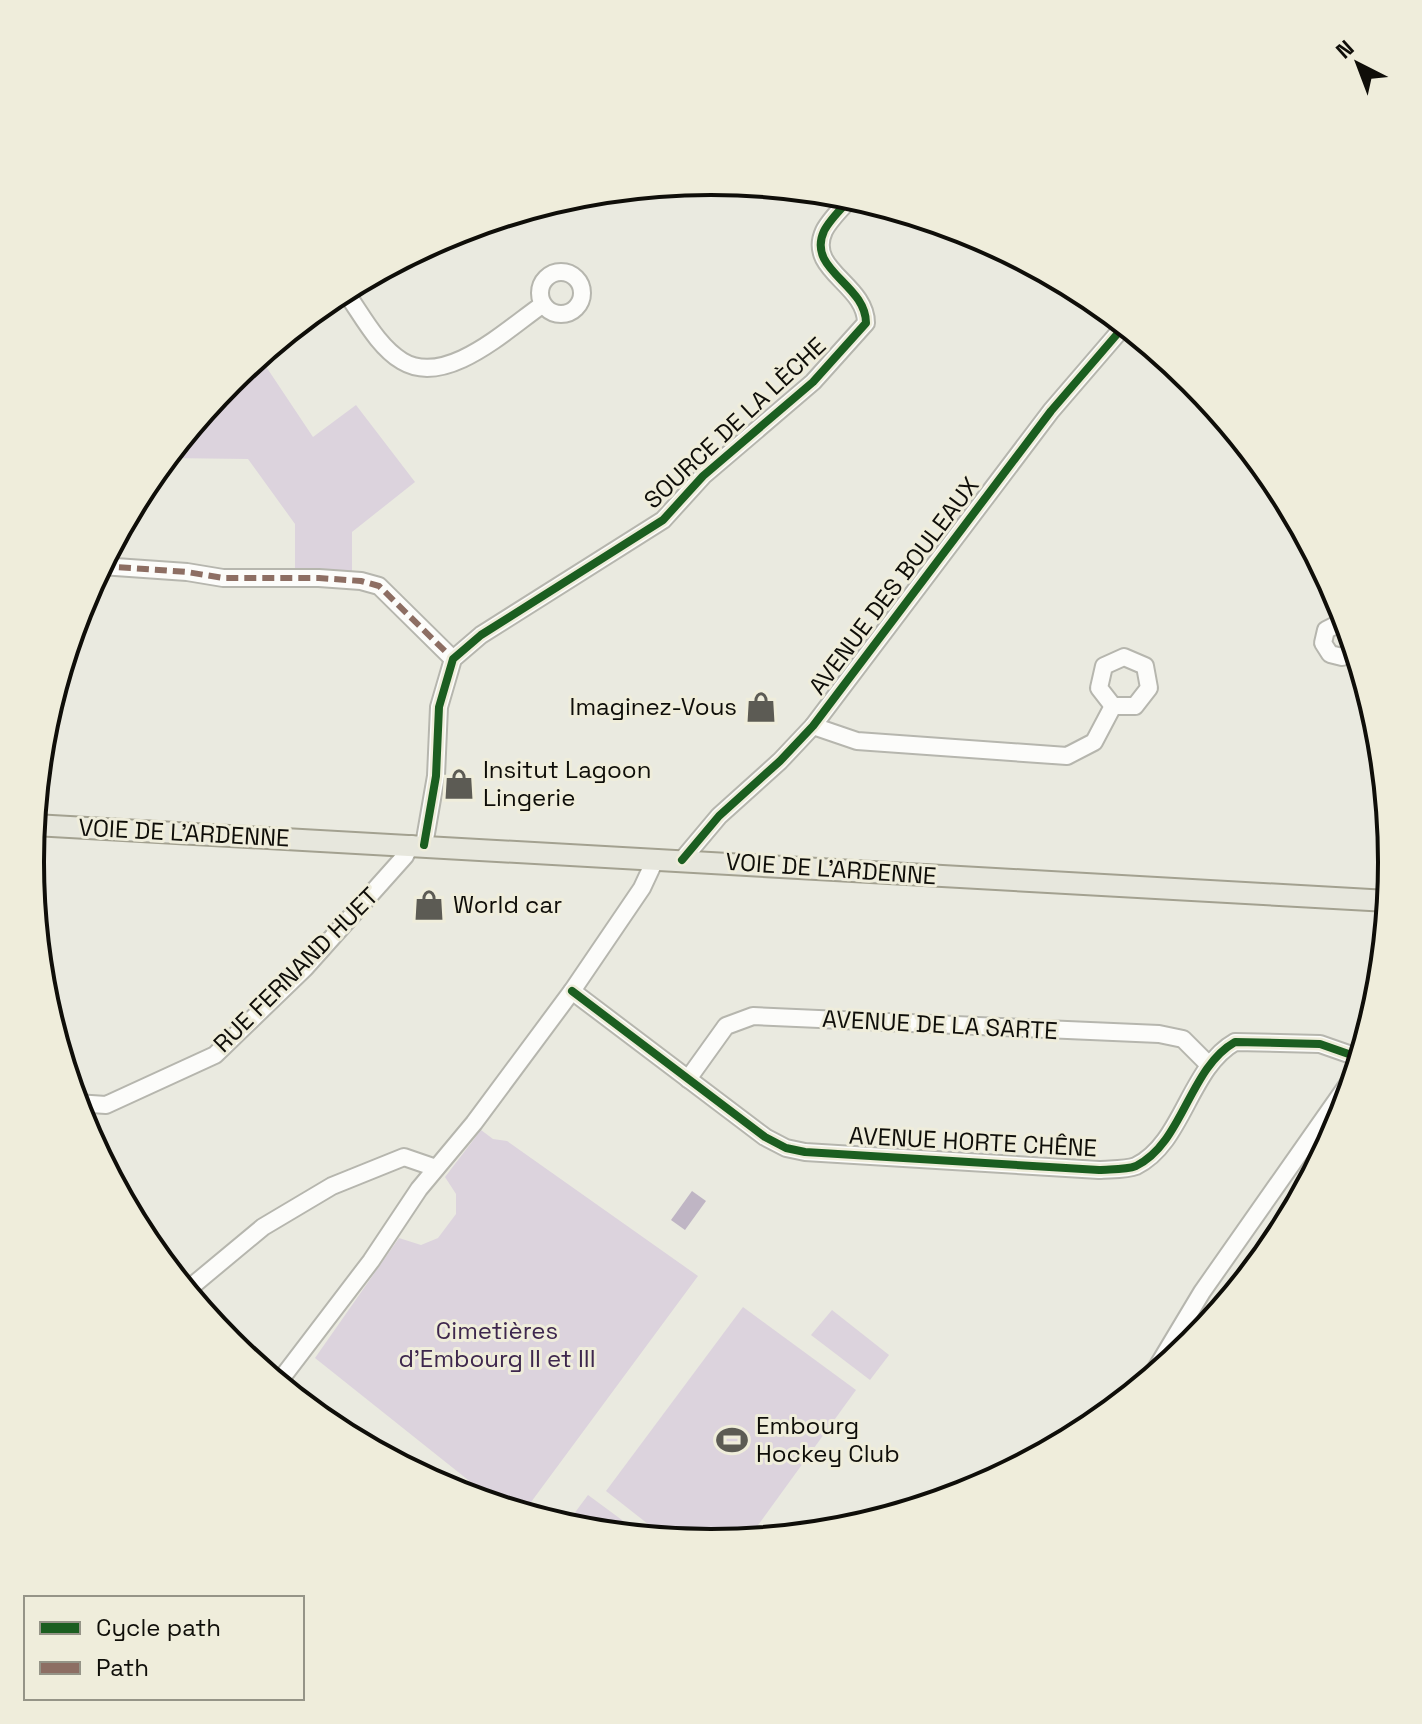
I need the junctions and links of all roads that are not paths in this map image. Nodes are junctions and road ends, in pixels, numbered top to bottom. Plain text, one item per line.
1 (842, 208) edge
2 (351, 300) edge
3 (542, 305) dead end
4 (1118, 334) edge
5 (113, 567) edge
6 (1334, 626) edge
7 (1345, 655) edge
8 (453, 659) junction
9 (1113, 706) dead end
10 (813, 726) junction
11 (45, 826) edge
12 (417, 845) junction
13 (656, 858) junction
14 (682, 860) junction
15 (1377, 900) edge
16 (572, 991) junction
17 (1349, 1054) edge
18 (1209, 1065) junction
19 (688, 1079) junction
20 (90, 1104) edge
21 (1330, 1110) edge
22 (436, 1168) junction
23 (195, 1284) edge
24 (1169, 1346) edge
25 (285, 1374) edge

1 - 8 street, SOURCE DE LA LÈCHE
2 - 3 street
4 - 10 street, AVENUE DES BOULEAUX
5 - 8 street
6 - 7 street
8 - 12 street
9 - 10 street, AVENUE DES BOULEAUX
10 - 14 street, AVENUE DES BOULEAUX
11 - 12 main road, VOIE DE L'ARDENNE
12 - 13 main road, VOIE DE L'ARDENNE
12 - 20 street, RUE FERNAND HUET
13 - 14 main road, VOIE DE L'ARDENNE
13 - 16 street
14 - 15 main road, VOIE DE L'ARDENNE
16 - 19 street, AVENUE HORTE CHÊNE
16 - 22 street
17 - 18 street, AVENUE HORTE CHÊNE
18 - 19 street, AVENUE DE LA SARTE
18 - 19 street, AVENUE HORTE CHÊNE
21 - 24 street
22 - 23 street
22 - 25 street

